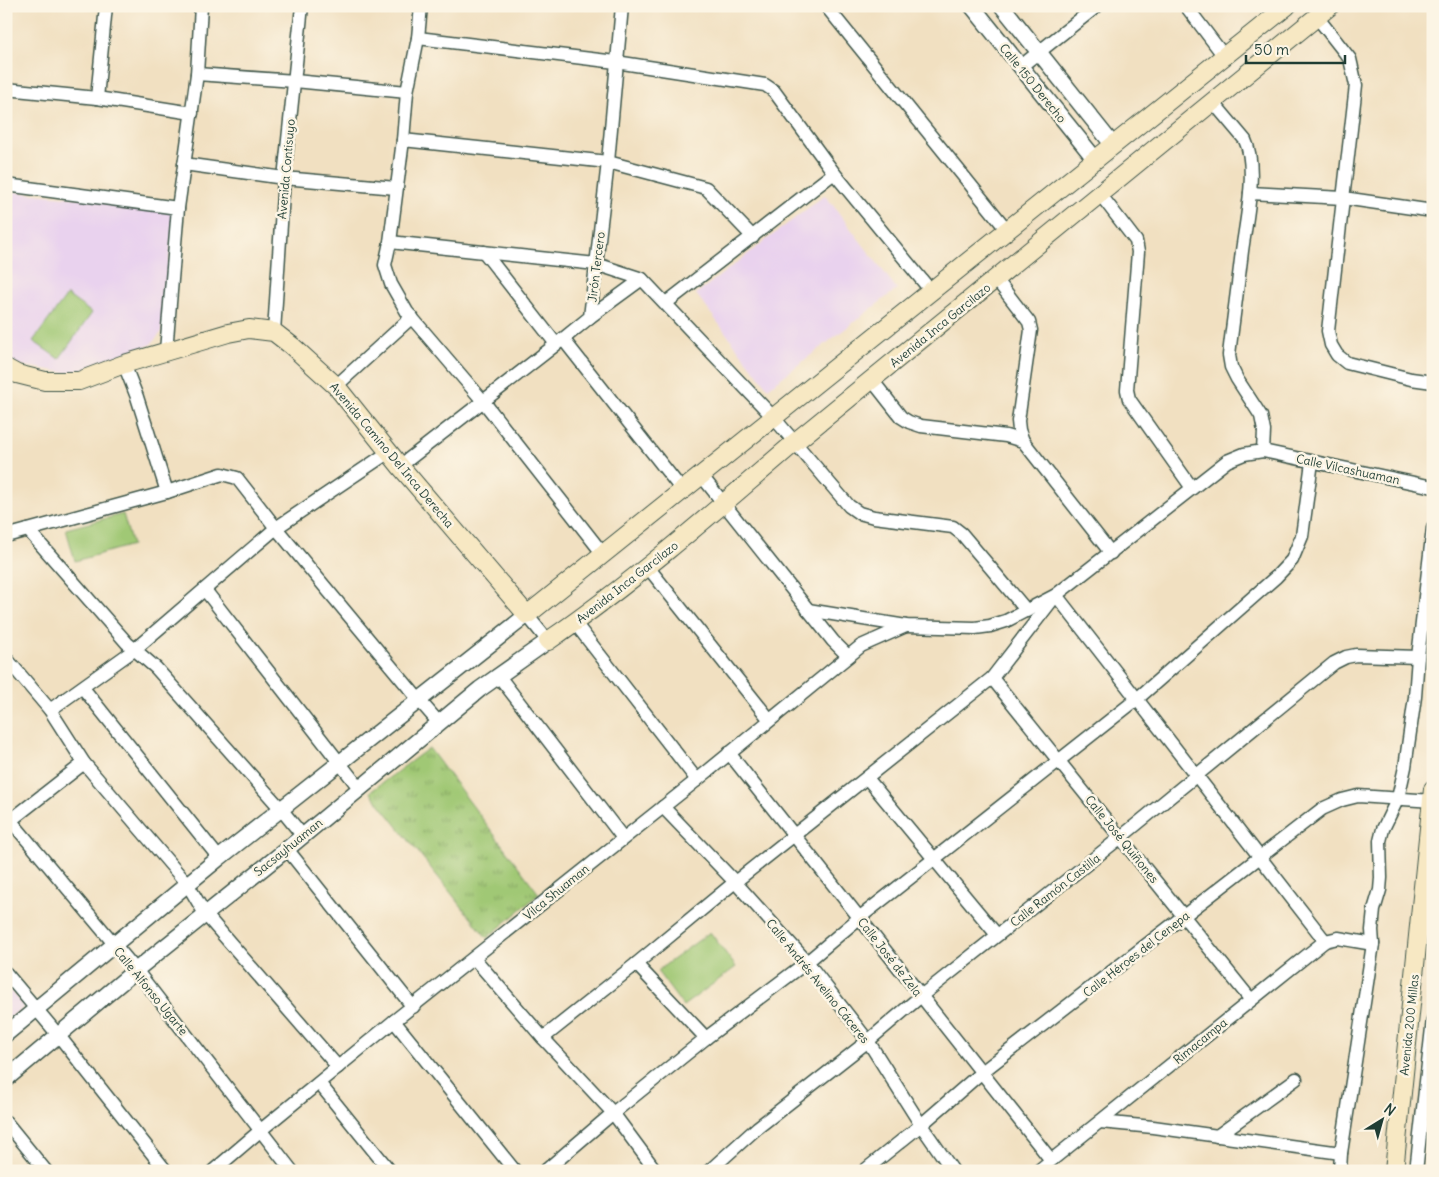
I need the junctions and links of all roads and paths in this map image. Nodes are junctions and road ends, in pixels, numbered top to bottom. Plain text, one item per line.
1 (106, 6) edge
2 (201, 6) edge
3 (302, 6) edge
4 (421, 6) edge
5 (622, 6) edge
6 (826, 6) edge
7 (972, 6) edge
8 (1002, 6) edge
9 (1097, 6) edge
10 (1186, 6) edge
11 (1287, 6) edge
12 (1323, 12) edge
13 (418, 38) junction
14 (1039, 52) junction
15 (1224, 56) junction
16 (616, 62) junction
17 (1020, 67) junction
18 (197, 74) junction
19 (295, 80) junction
20 (6, 89) edge
21 (407, 92) junction
22 (97, 98) junction
23 (1213, 102) junction
24 (192, 113) junction
25 (403, 140) junction
26 (1113, 145) junction
27 (1095, 160) junction
28 (608, 162) junction
29 (184, 164) junction
30 (834, 173) junction
31 (284, 178) junction
32 (6, 185) edge
33 (396, 188) junction
34 (1250, 193) junction
35 (1100, 194) junction
36 (1343, 198) junction
37 (178, 208) junction
38 (1433, 211) edge
39 (1007, 230) junction
40 (753, 237) junction
41 (390, 242) junction
42 (484, 252) junction
43 (596, 264) junction
44 (642, 279) junction
45 (996, 279) junction
46 (931, 291) junction
47 (666, 303) junction
48 (412, 317) junction
49 (590, 317) junction
50 (274, 332) junction
51 (560, 342) junction
52 (166, 351) junction
53 (124, 364) junction
54 (6, 368) edge
55 (872, 380) junction
56 (1433, 382) edge
57 (336, 386) junction
58 (483, 401) junction
59 (774, 418) junction
60 (1023, 440) junction
61 (794, 443) junction
62 (1262, 451) junction
63 (395, 459) junction
64 (1312, 462) junction
65 (701, 475) junction
66 (1433, 487) edge
67 (1192, 488) junction
68 (682, 490) junction
69 (167, 492) junction
70 (724, 504) junction
71 (276, 528) junction
72 (1433, 528) edge
73 (28, 530) junction
74 (6, 536) edge
75 (1110, 553) junction
76 (603, 554) junction
77 (648, 566) junction
78 (205, 590) junction
79 (1056, 595) junction
80 (808, 610) junction
81 (1027, 611) junction
82 (527, 615) junction
83 (575, 623) junction
84 (906, 626) junction
85 (548, 641) junction
86 (134, 650) junction
87 (848, 656) junction
88 (1418, 657) junction
89 (6, 658) edge
90 (6, 666) edge
91 (20, 674) junction
92 (498, 675) junction
93 (992, 678) junction
94 (83, 688) junction
95 (1137, 699) junction
96 (419, 700) junction
97 (50, 710) junction
98 (770, 720) junction
99 (439, 723) junction
100 (729, 753) junction
101 (1059, 760) junction
102 (84, 763) junction
103 (340, 763) junction
104 (1197, 775) junction
105 (867, 778) junction
106 (697, 780) junction
107 (360, 788) junction
108 (1432, 797) edge
109 (1398, 798) junction
110 (663, 807) junction
111 (281, 809) junction
112 (8, 820) edge
113 (302, 835) junction
114 (794, 835) junction
115 (1121, 837) junction
116 (623, 838) junction
117 (287, 849) junction
118 (1261, 857) junction
119 (219, 858) junction
120 (934, 859) junction
121 (735, 882) junction
122 (188, 885) junction
123 (1427, 907) edge
124 (205, 914) junction
125 (1184, 917) junction
126 (859, 918) junction
127 (997, 935) junction
128 (1325, 941) junction
129 (1373, 944) junction
130 (115, 945) junction
131 (474, 958) junction
132 (807, 962) junction
133 (636, 964) junction
134 (136, 970) junction
135 (6, 973) edge
136 (921, 996) junction
137 (1251, 1000) junction
138 (413, 1007) junction
139 (37, 1009) junction
140 (1433, 1019) edge
141 (394, 1022) junction
142 (6, 1034) edge
143 (59, 1036) junction
144 (543, 1038) junction
145 (706, 1038) junction
146 (868, 1041) junction
147 (338, 1067) junction
148 (982, 1072) junction
149 (6, 1079) edge
150 (1296, 1079) dead end
151 (319, 1083) junction
152 (613, 1113) junction
153 (6, 1122) edge
154 (1100, 1122) junction
155 (921, 1125) junction
156 (261, 1130) junction
157 (1217, 1136) junction
158 (1342, 1153) junction
159 (1051, 1160) junction
160 (46, 1171) edge
161 (166, 1171) edge
162 (213, 1171) edge
163 (292, 1171) edge
164 (390, 1171) edge
165 (515, 1171) edge
166 (545, 1171) edge
167 (656, 1171) edge
168 (709, 1171) edge
169 (864, 1171) edge
170 (953, 1171) edge
171 (1038, 1171) edge
172 (1340, 1171) edge
173 (1394, 1171) edge
174 (1416, 1171) edge

1 - 22 street
2 - 18 street
3 - 19 street, Avenida Contisuyo
4 - 13 street
5 - 16 street, Jirón Tercero
6 - 39 street
7 - 17 street, Calle 150 Derecho
8 - 14 street, Calle 150 Derecho
9 - 14 street
10 - 15 street
11 - 15 main road
12 - 23 main road, Avenida Inca Garcilazo
12 - 36 street
13 - 16 street
13 - 21 street
14 - 17 street
14 - 26 street, Calle 150 Derecho
15 - 26 main road
16 - 28 street, Jirón Tercero
16 - 30 street
17 - 27 street, Calle 150 Derecho
18 - 19 street
18 - 24 street
19 - 21 street
19 - 31 street, Avenida Contisuyo
20 - 22 street
21 - 25 street
22 - 24 street
23 - 34 street
23 - 35 main road, Avenida Inca Garcilazo
24 - 29 street
25 - 28 street
25 - 33 street
26 - 27 main road
27 - 39 main road
28 - 40 street
28 - 43 street, Jirón Tercero
29 - 31 street
29 - 37 street
30 - 40 street
30 - 46 street
31 - 33 street
31 - 50 street, Avenida Contisuyo
32 - 37 street
33 - 41 street
34 - 36 street
34 - 62 street
35 - 45 main road, Avenida Inca Garcilazo
35 - 67 street
36 - 38 street
36 - 56 street
37 - 52 street
39 - 46 main road
40 - 47 street
41 - 42 street
41 - 48 street
42 - 43 street
42 - 51 street
43 - 44 street
43 - 49 street, Jirón Tercero
44 - 47 street
44 - 49 street
45 - 55 main road, Avenida Inca Garcilazo
45 - 60 street
46 - 59 main road
47 - 59 street
48 - 57 street
48 - 58 street
49 - 51 street, Jirón Tercero
50 - 52 main road
50 - 57 main road, Avenida Camino Del Inca Derecha
51 - 58 street, Jirón Tercero
51 - 68 street
52 - 53 main road
53 - 54 main road
53 - 69 street
55 - 60 street
55 - 61 main road, Avenida Inca Garcilazo
57 - 63 main road, Avenida Camino Del Inca Derecha
58 - 63 street, Jirón Tercero
58 - 76 street
59 - 61 street
59 - 65 main road
60 - 75 street
61 - 70 main road, Avenida Inca Garcilazo
61 - 81 street
62 - 64 street, Calle Vilcashuaman
62 - 67 street
63 - 71 street, Jirón Tercero
63 - 82 main road, Avenida Camino Del Inca Derecha
64 - 66 street, Calle Vilcashuaman
64 - 95 street
65 - 68 main road
65 - 70 street
67 - 75 street
68 - 76 main road
69 - 71 street
69 - 73 street
70 - 77 main road, Avenida Inca Garcilazo
70 - 80 street
71 - 78 street, Jirón Tercero
71 - 96 street
72 - 88 street
73 - 74 street
73 - 86 street
75 - 79 street
76 - 82 main road
77 - 83 main road, Avenida Inca Garcilazo
77 - 98 street
78 - 86 street, Jirón Tercero
78 - 103 street
79 - 81 street
79 - 93 street
79 - 95 street
80 - 84 street
80 - 87 street
81 - 84 street
82 - 85 street
82 - 96 street
83 - 85 main road, Avenida Inca Garcilazo
83 - 106 street
84 - 87 street, Vilca Shuaman
85 - 92 street, Sacsayhuaman
86 - 94 street, Jirón Tercero
86 - 111 street
87 - 98 street, Vilca Shuaman
88 - 104 street, Calle Ramón Castilla
88 - 109 street
89 - 91 street
90 - 91 street
91 - 97 street
92 - 99 street, Sacsayhuaman
92 - 116 street
93 - 101 street, Calle José Quiñones
93 - 105 street
94 - 97 street, Jirón Tercero
94 - 119 street
95 - 101 street
95 - 104 street
96 - 99 street
96 - 103 street
97 - 102 street
98 - 100 street, Vilca Shuaman
99 - 107 street, Sacsayhuaman
100 - 106 street, Vilca Shuaman
100 - 114 street, Calle José de Zela
101 - 115 street, Calle José Quiñones
101 - 120 street
102 - 112 street
102 - 122 street
103 - 107 street
103 - 111 street
104 - 115 street, Calle Ramón Castilla
104 - 118 street
105 - 114 street
105 - 120 street
106 - 110 street, Vilca Shuaman
107 - 113 street, Sacsayhuaman
108 - 109 street, Calle Héroes del Cenepa
108 - 123 main road, Avenida 200 Millas
109 - 118 street, Calle Héroes del Cenepa
109 - 129 street
110 - 116 street, Vilca Shuaman
110 - 121 street, Calle Andrés Avelino Cáceres
111 - 113 street
111 - 119 street
112 - 130 street, Calle Alfonso Ugarte
113 - 117 street, Sacsayhuaman
114 - 121 street
114 - 126 street, Calle José de Zela
115 - 125 street, Calle José Quiñones
115 - 127 street, Calle Ramón Castilla
116 - 131 street, Vilca Shuaman
117 - 124 street, Sacsayhuaman
117 - 138 street
118 - 125 street, Calle Héroes del Cenepa
118 - 128 street
119 - 122 street
120 - 126 street
120 - 127 street
121 - 132 street, Calle Andrés Avelino Cáceres
121 - 133 street
122 - 124 street
122 - 130 street
123 - 173 main road, Avenida 200 Millas
124 - 134 street, Sacsayhuaman
124 - 147 street
125 - 137 street, Calle José Quiñones
125 - 148 street, Calle Héroes del Cenepa
126 - 132 street
126 - 136 street, Calle José de Zela
127 - 136 street, Calle Ramón Castilla
128 - 129 street
128 - 137 street, Rimacampa
129 - 158 street
130 - 134 street, Calle Alfonso Ugarte
130 - 139 street
131 - 138 street, Vilca Shuaman
131 - 144 street
132 - 145 street
132 - 146 street, Calle Andrés Avelino Cáceres
133 - 144 street
133 - 145 street
134 - 143 street, Sacsayhuaman
134 - 156 street, Calle Alfonso Ugarte
135 - 139 street
136 - 146 street, Calle Ramón Castilla
136 - 148 street, Calle José de Zela
137 - 154 street, Rimacampa
138 - 141 street, Vilca Shuaman
139 - 142 street
139 - 143 street
140 - 174 street
141 - 147 street, Vilca Shuaman
141 - 165 street
143 - 149 street, Sacsayhuaman
143 - 161 street
144 - 152 street
145 - 152 street
146 - 155 street, Calle Andrés Avelino Cáceres
146 - 168 street, Calle Ramón Castilla
147 - 151 street, Vilca Shuaman
148 - 155 street, Calle Héroes del Cenepa
148 - 159 street, Calle José de Zela
150 - 157 street
151 - 156 street, Vilca Shuaman
151 - 164 street
152 - 166 street
152 - 167 street
153 - 160 street
154 - 157 street
154 - 159 street, Rimacampa
155 - 169 street, Calle Héroes del Cenepa
155 - 170 street, Calle Andrés Avelino Cáceres
156 - 162 street, Vilca Shuaman
156 - 163 street, Calle Alfonso Ugarte
157 - 158 street
158 - 172 street
159 - 171 street, Rimacampa

